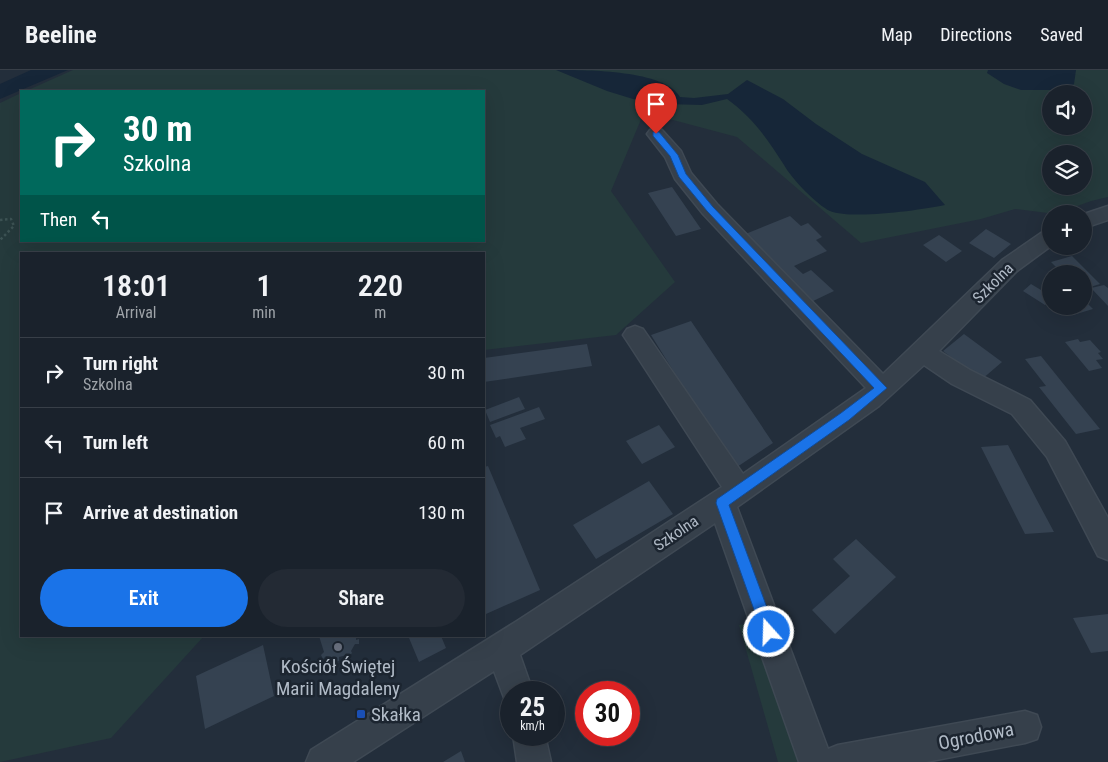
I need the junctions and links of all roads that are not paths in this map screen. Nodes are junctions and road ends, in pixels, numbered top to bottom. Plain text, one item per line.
1 (656, 134) dead end
2 (1108, 212) edge
3 (1092, 218) edge
4 (1042, 242) edge
5 (635, 335) dead end
6 (924, 353) junction
7 (881, 388) junction
8 (731, 497) junction
9 (1108, 546) edge
10 (500, 650) junction
11 (514, 681) edge
12 (1025, 727) dead end
13 (531, 746) edge
14 (323, 762) edge
15 (534, 762) edge
16 (816, 762) edge
17 (838, 762) edge

1 - 7 street
2 - 3 street
4 - 6 street, Szkolna
5 - 8 street
6 - 7 street, Szkolna
6 - 9 street
7 - 8 street, Szkolna
8 - 10 street, Szkolna
8 - 16 street
10 - 11 street
10 - 14 street, Szkolna
12 - 17 street, Ogrodowa
13 - 15 street

